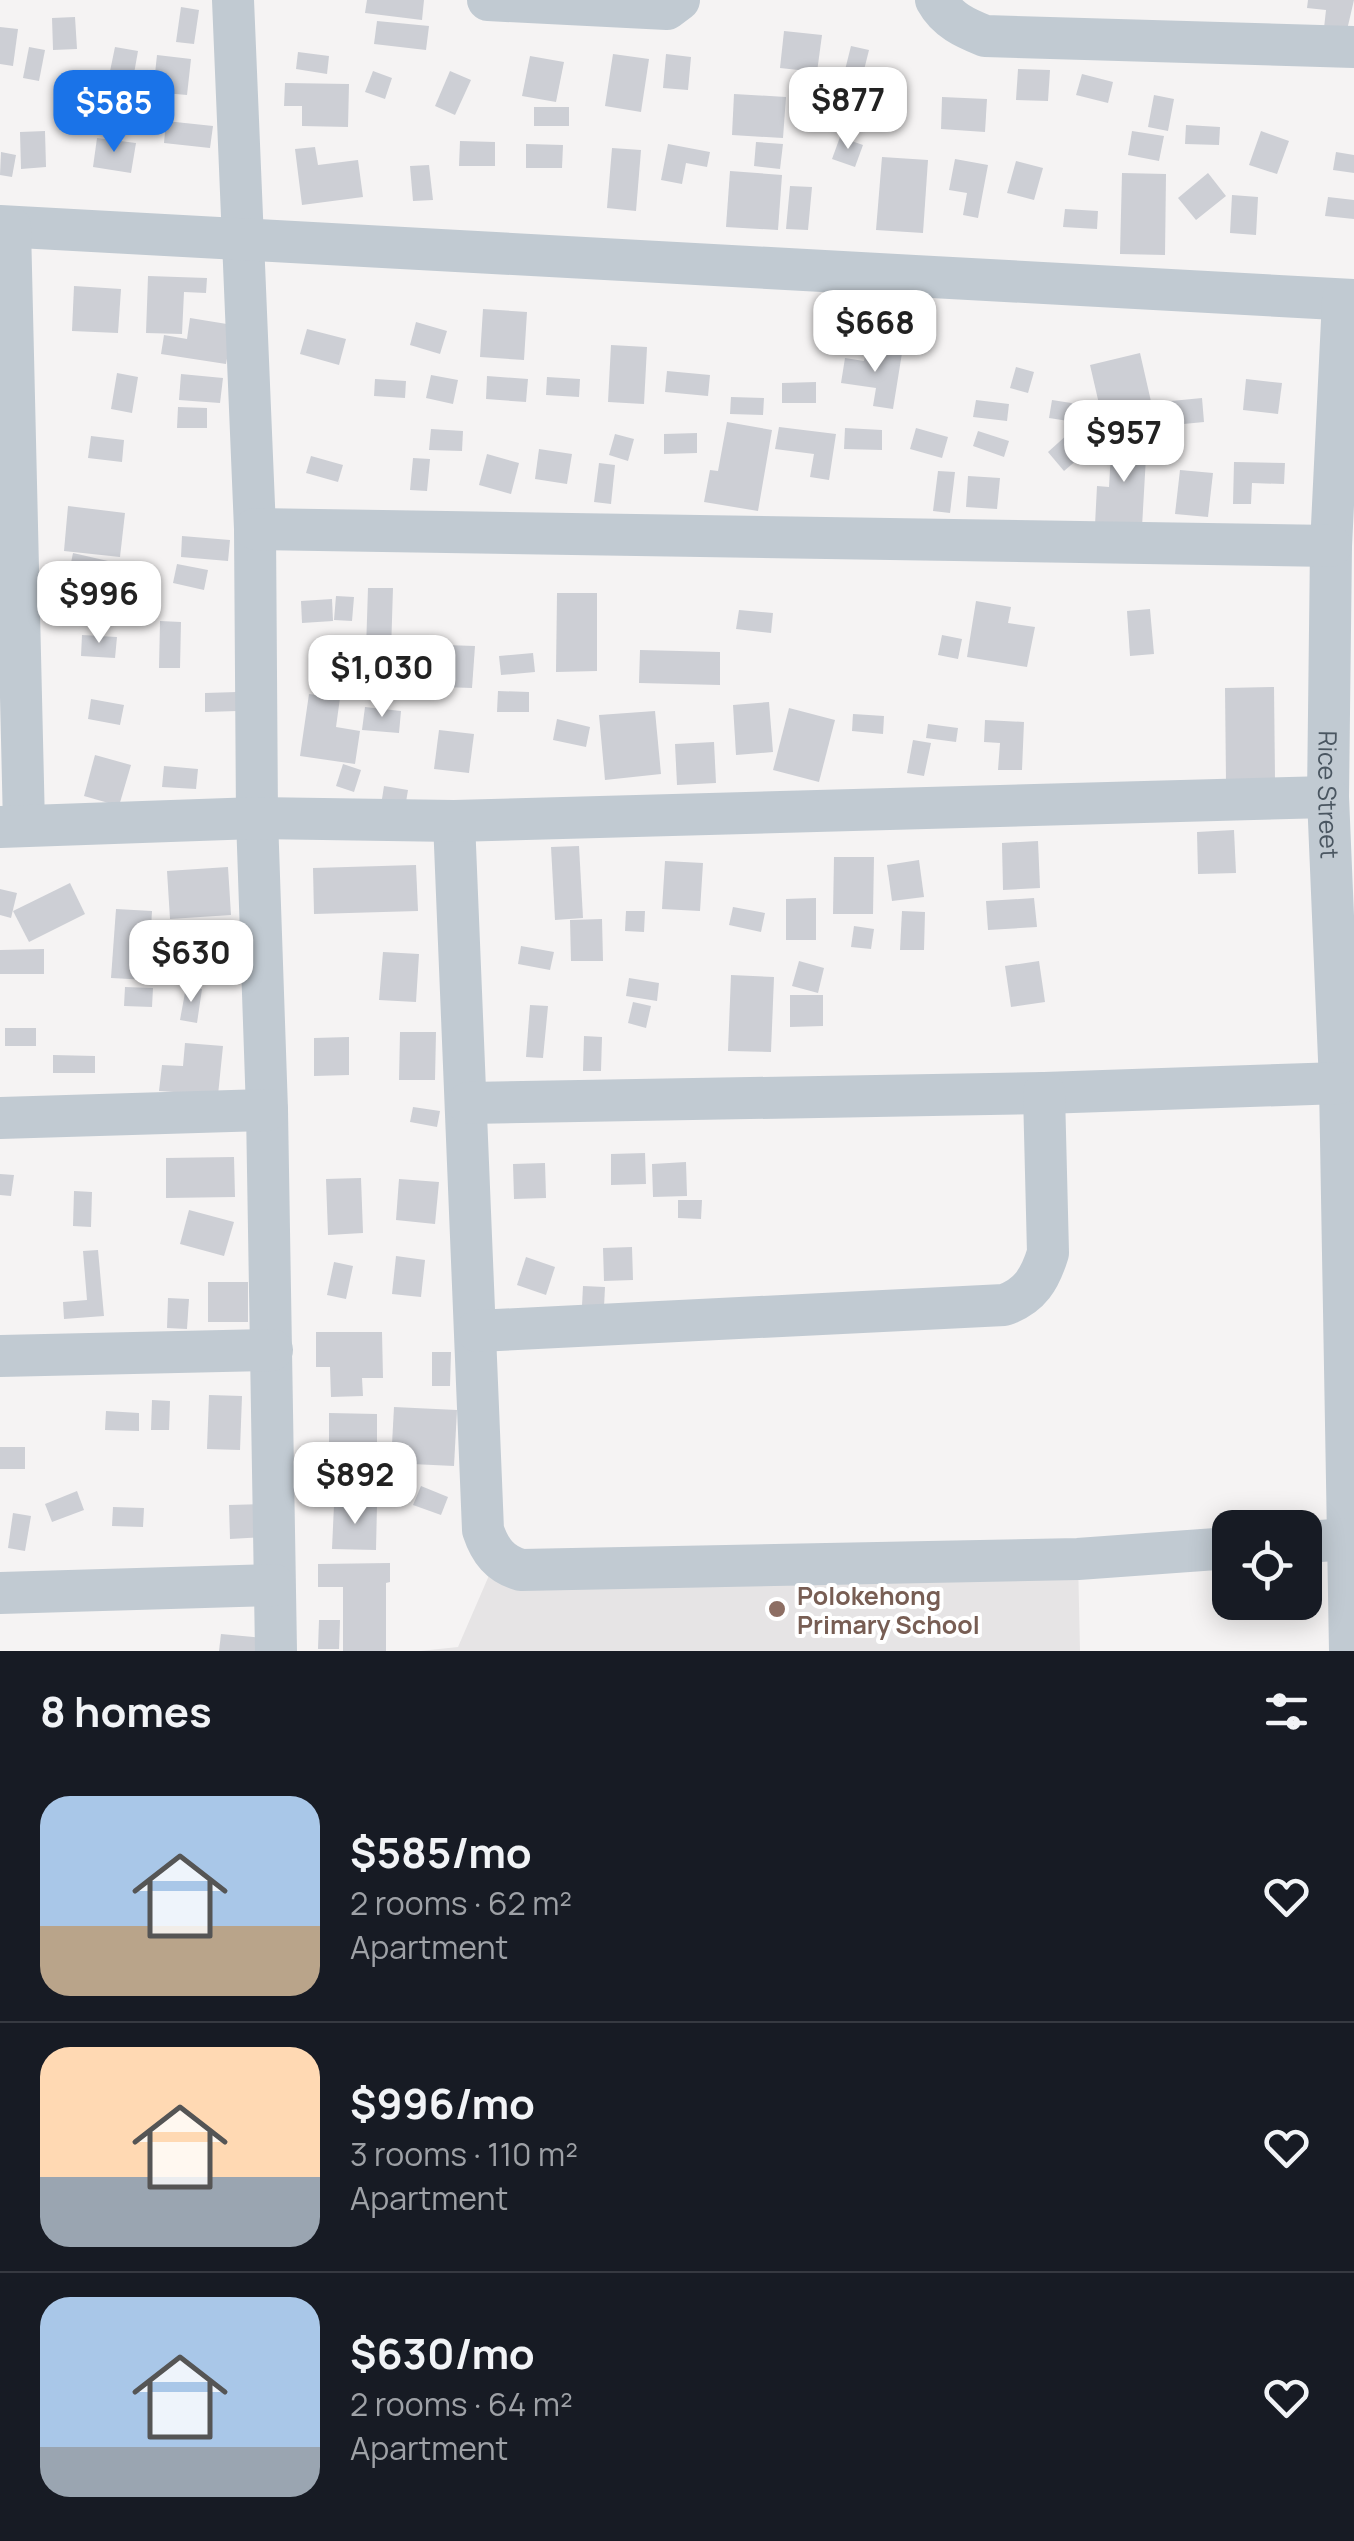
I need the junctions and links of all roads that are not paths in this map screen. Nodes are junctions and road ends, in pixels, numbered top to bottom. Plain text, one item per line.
1 (233, 0) edge
2 (488, 0) edge
3 (680, 0) edge
4 (936, 0) edge
5 (1354, 47) edge
6 (5, 227) edge
7 (242, 240) junction
8 (1349, 300) edge
9 (255, 529) junction
10 (1330, 546) junction
11 (1341, 733) edge
12 (1328, 797) junction
13 (256, 818) junction
14 (454, 821) junction
15 (12, 826) edge
16 (1345, 1009) edge
17 (1340, 1084) junction
18 (1044, 1094) junction
19 (468, 1103) junction
20 (267, 1110) junction
21 (0, 1118) edge
22 (477, 1331) junction
23 (272, 1350) junction
24 (0, 1356) edge
25 (1351, 1467) edge
26 (1349, 1539) junction
27 (1322, 1541) edge
28 (1212, 1549) edge
29 (274, 1585) junction
30 (0, 1593) edge
31 (276, 1651) edge
32 (1350, 1651) edge

1 - 7 street
2 - 3 street
4 - 5 street
6 - 7 street
6 - 15 street
7 - 8 street
7 - 9 street
8 - 10 street, Rice Street
9 - 10 street
9 - 13 street
10 - 11 street, Rice Street
11 - 12 street, Rice Street
12 - 14 street
12 - 16 street, Rice Street
13 - 14 street
13 - 15 street
13 - 20 street
14 - 19 street
16 - 17 street, Rice Street
17 - 18 street
17 - 25 street, Rice Street
18 - 19 street
18 - 22 street
19 - 22 street
20 - 21 street
20 - 23 street
22 - 28 street
23 - 24 street
23 - 29 street
25 - 26 street, Rice Street
26 - 27 street
26 - 32 street, Rice Street
29 - 30 street
29 - 31 street

